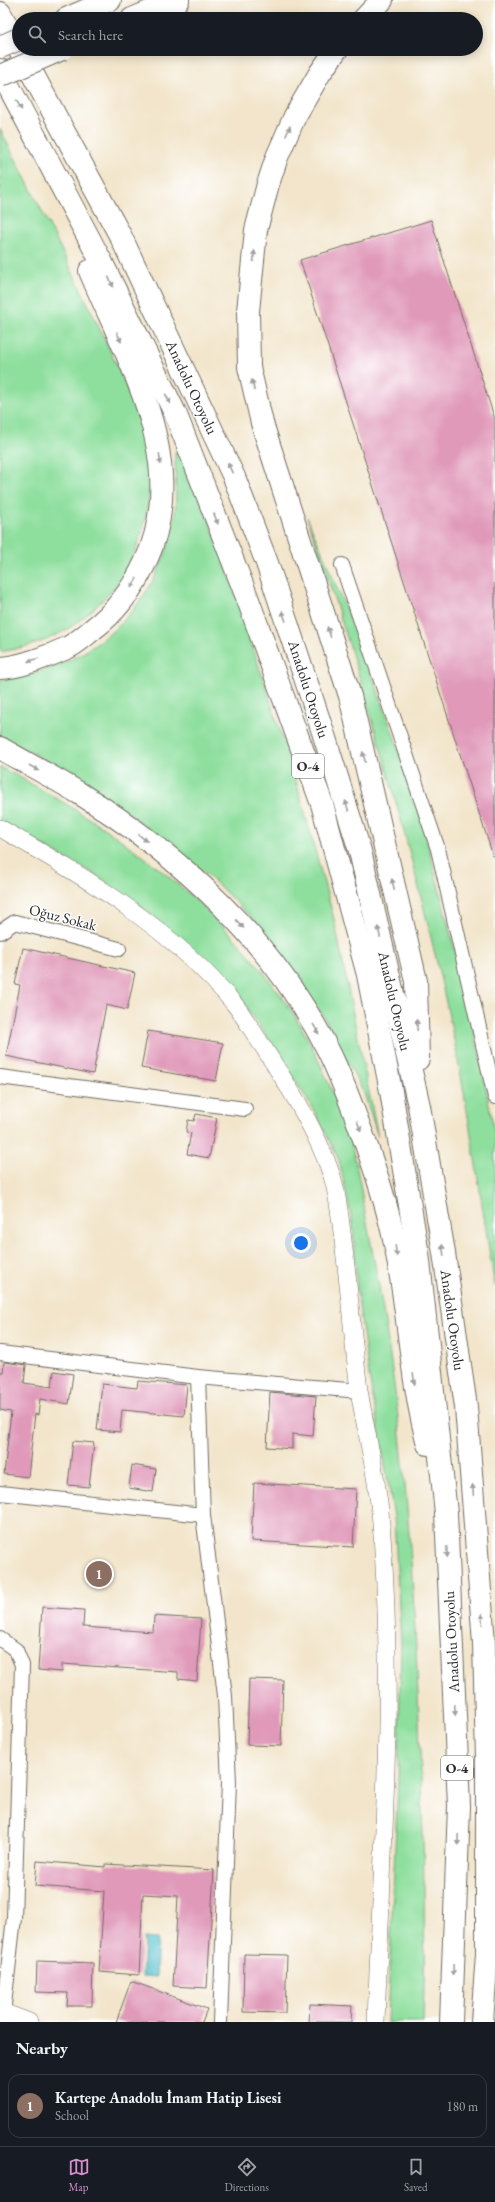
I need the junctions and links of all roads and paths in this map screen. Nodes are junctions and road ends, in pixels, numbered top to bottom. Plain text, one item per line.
1 (110, 0) edge
2 (178, 0) edge
3 (382, 0) edge
4 (82, 12) edge
5 (149, 12) edge
6 (371, 12) edge
7 (0, 14) edge
8 (12, 36) edge
9 (12, 42) edge
10 (0, 47) edge
11 (23, 56) edge
12 (46, 56) edge
13 (332, 56) edge
14 (0, 70) edge
15 (0, 76) edge
16 (34, 132) junction
17 (342, 565) dead end
18 (0, 668) edge
19 (0, 748) edge
20 (0, 828) edge
21 (0, 932) edge
22 (119, 949) dead end
23 (0, 1077) edge
24 (495, 1097) edge
25 (419, 1106) junction
26 (245, 1109) dead end
27 (0, 1353) edge
28 (198, 1377) junction
29 (360, 1390) junction
30 (0, 1493) edge
31 (446, 1513) junction
32 (203, 1515) junction
33 (0, 1639) edge
34 (2, 2015) edge
35 (28, 2022) edge
36 (220, 2022) edge
37 (376, 2022) edge
38 (451, 2022) edge
39 (482, 2022) edge

1 - 4 highway
2 - 5 highway
3 - 6 highway
7 - 8 highway, Anadolu Otoyolu / O-4
9 - 10 highway, bridge
25 -> 11 highway, Anadolu Otoyolu / O-4
12 - 15 highway, bridge
25 -> 13 highway
14 -> 16 highway, Anadolu Otoyolu / O-4
16 -> 18 highway
16 -> 31 highway, Anadolu Otoyolu / O-4
17 - 24 street
19 -> 31 highway
20 - 29 street
21 - 22 street, Oğuz Sokak
23 - 26 street
39 -> 25 highway, Anadolu Otoyolu / O-4
27 - 28 street
28 - 29 street
28 - 32 street
29 - 37 street
30 - 32 street
31 -> 38 highway, Anadolu Otoyolu / O-4
32 - 36 street
33 - 34 street
34 - 35 street

